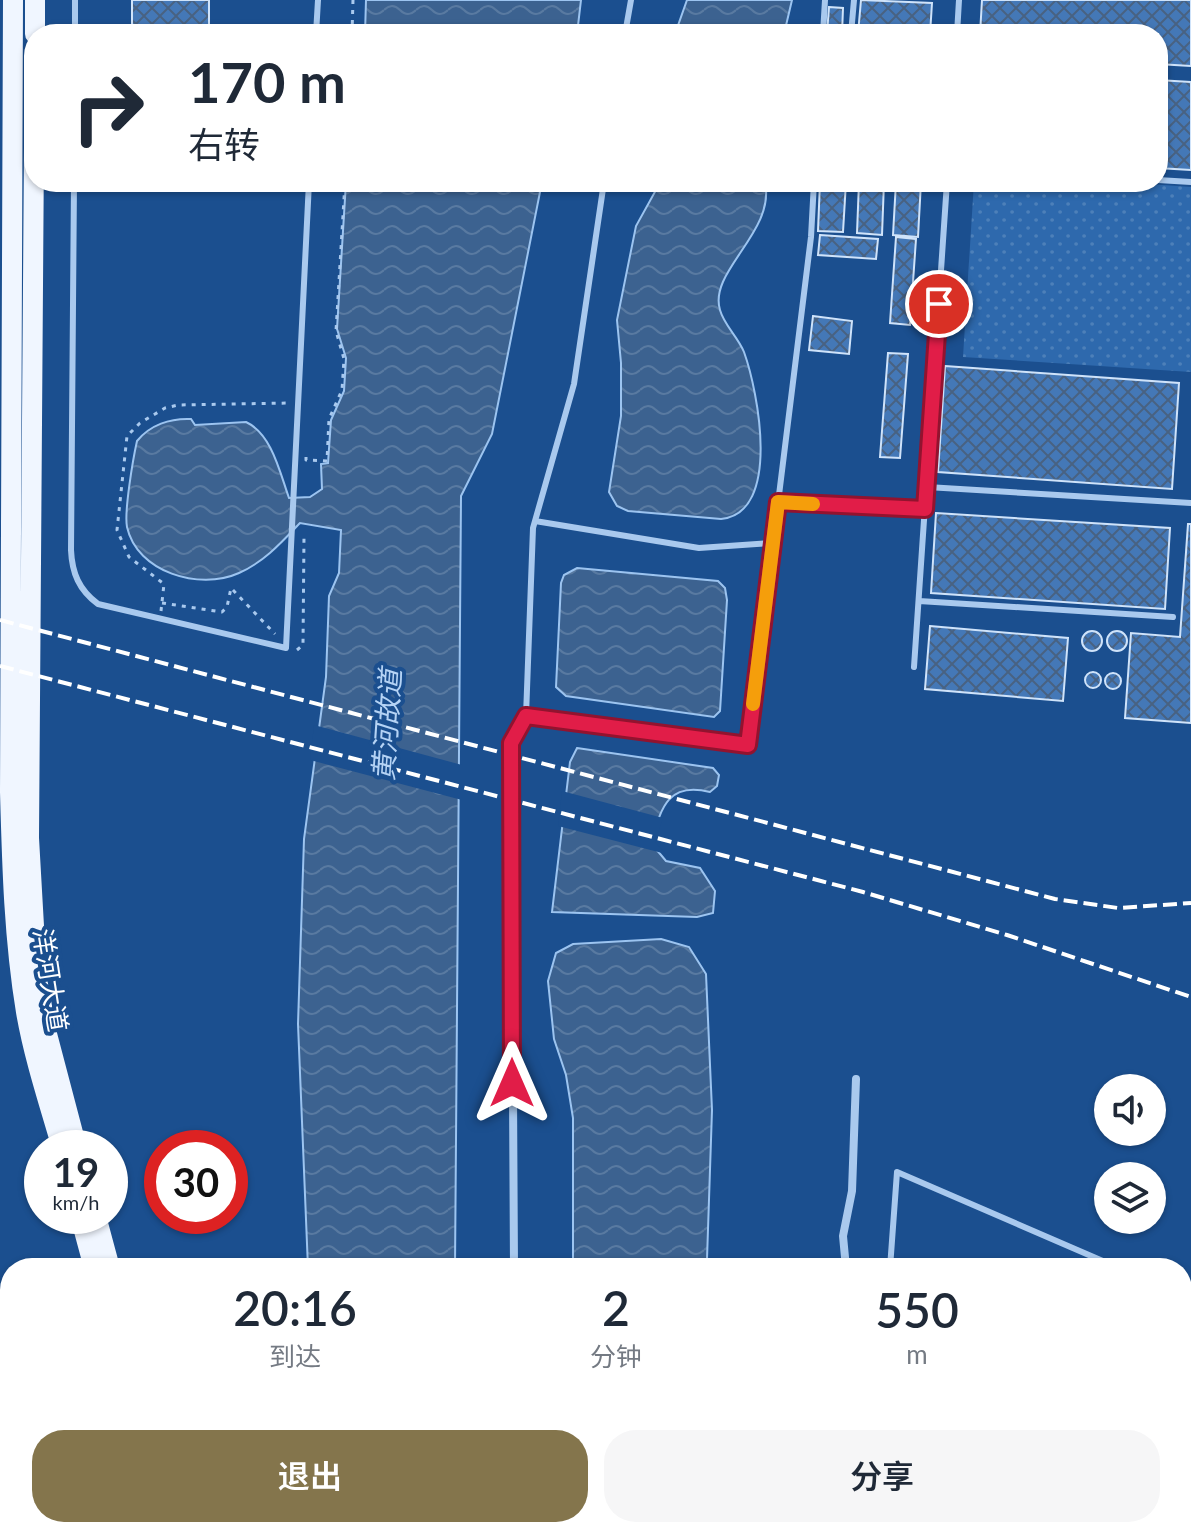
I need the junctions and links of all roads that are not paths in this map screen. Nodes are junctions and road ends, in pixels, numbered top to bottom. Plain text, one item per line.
1 (13, 0) edge
2 (35, 0) edge
3 (75, 0) edge
4 (318, 0) edge
5 (631, 0) edge
6 (825, 0) edge
7 (854, 0) edge
8 (959, 0) edge
9 (35, 24) edge
10 (75, 24) edge
11 (317, 24) edge
12 (627, 24) edge
13 (824, 24) edge
14 (852, 24) edge
15 (958, 24) edge
16 (1168, 181) edge
17 (1191, 182) edge
18 (34, 192) edge
19 (74, 192) edge
20 (309, 192) edge
21 (603, 192) edge
22 (813, 192) edge
23 (946, 192) edge
24 (6, 370) edge
25 (927, 487) junction
26 (778, 502) junction
27 (1191, 503) edge
28 (925, 509) junction
29 (535, 521) junction
30 (773, 543) junction
31 (919, 601) junction
32 (1173, 617) dead end
33 (914, 667) dead end
34 (526, 716) junction
35 (856, 1079) dead end
36 (57, 1130) edge
37 (72, 1130) edge
38 (85, 1234) edge
39 (101, 1234) edge
40 (91, 1258) edge
41 (107, 1258) edge
42 (514, 1258) edge
43 (845, 1258) edge
44 (891, 1258) edge
45 (1096, 1258) edge

1 - 24 main road, 洋河大道
2 - 9 main road
3 - 10 lane
4 - 11 lane
5 - 12 lane
6 - 13 lane
7 - 14 lane
8 - 15 lane
16 - 17 lane
18 - 37 main road, 洋河大道
19 - 20 lane
21 - 29 lane
22 - 26 lane
23 - 25 lane
24 - 36 main road, 洋河大道
25 - 27 lane
25 - 28 lane
26 - 28 lane
26 - 30 lane
28 - 31 lane
29 - 30 lane
29 - 34 lane
30 - 34 lane
31 - 32 lane
31 - 33 lane
34 - 42 street
35 - 43 street
38 - 40 main road
39 - 41 main road
44 - 45 lane

